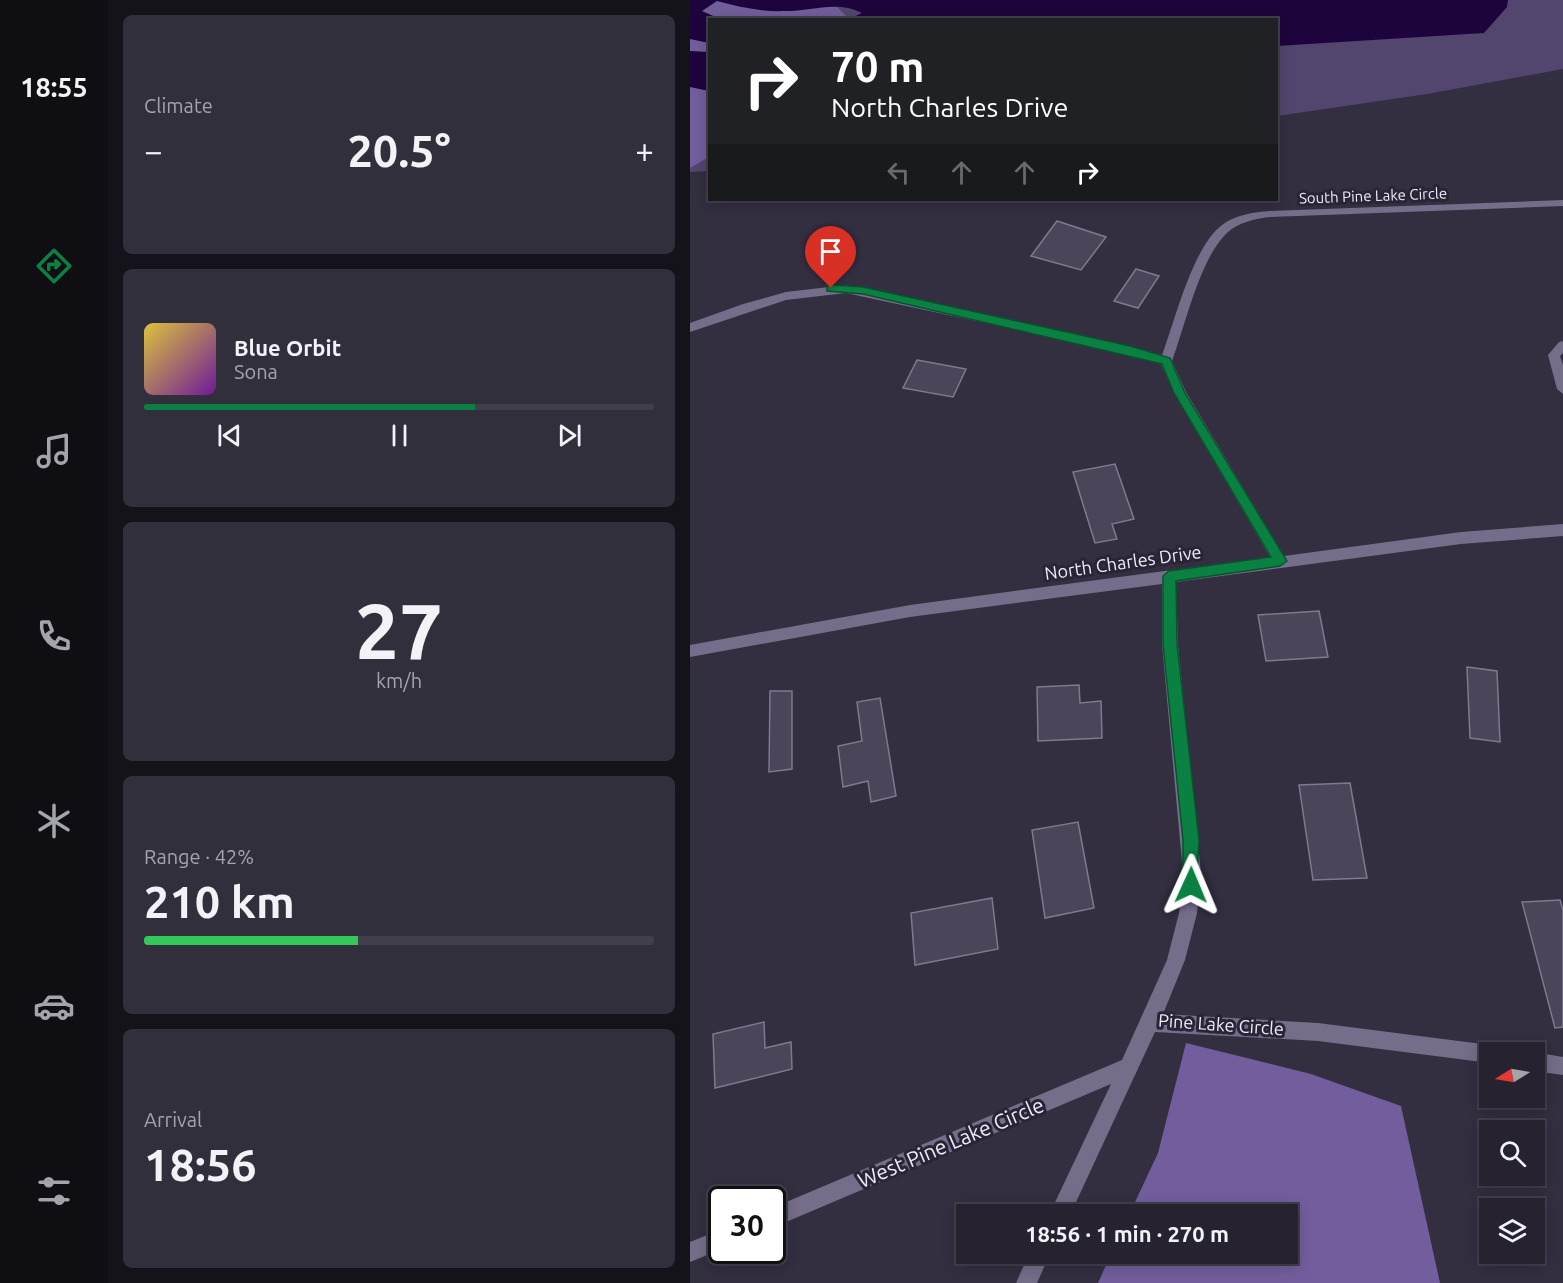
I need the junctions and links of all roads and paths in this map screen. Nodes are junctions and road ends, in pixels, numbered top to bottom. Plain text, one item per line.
1 (1563, 203) edge
2 (690, 328) edge
3 (1563, 345) edge
4 (1166, 361) junction
5 (1563, 389) edge
6 (1563, 530) edge
7 (1280, 561) junction
8 (1169, 576) junction
9 (690, 651) edge
10 (1150, 1022) junction
11 (1479, 1053) edge
12 (1545, 1063) edge
13 (1563, 1066) edge
14 (1129, 1067) junction
15 (1064, 1204) edge
16 (786, 1212) edge
17 (708, 1245) edge
18 (690, 1252) edge
19 (1035, 1264) edge
20 (1026, 1283) edge

1 - 4 street, South Pine Lake Circle
2 - 4 street
3 - 5 street
4 - 7 street
6 - 7 street, North Charles Drive
7 - 8 street, North Charles Drive
8 - 9 street, North Charles Drive
8 - 10 street, Pine Lake Circle
10 - 11 street, Pine Lake Circle
10 - 14 street
12 - 13 street
14 - 15 street
14 - 16 street, West Pine Lake Circle
17 - 18 street
19 - 20 street

